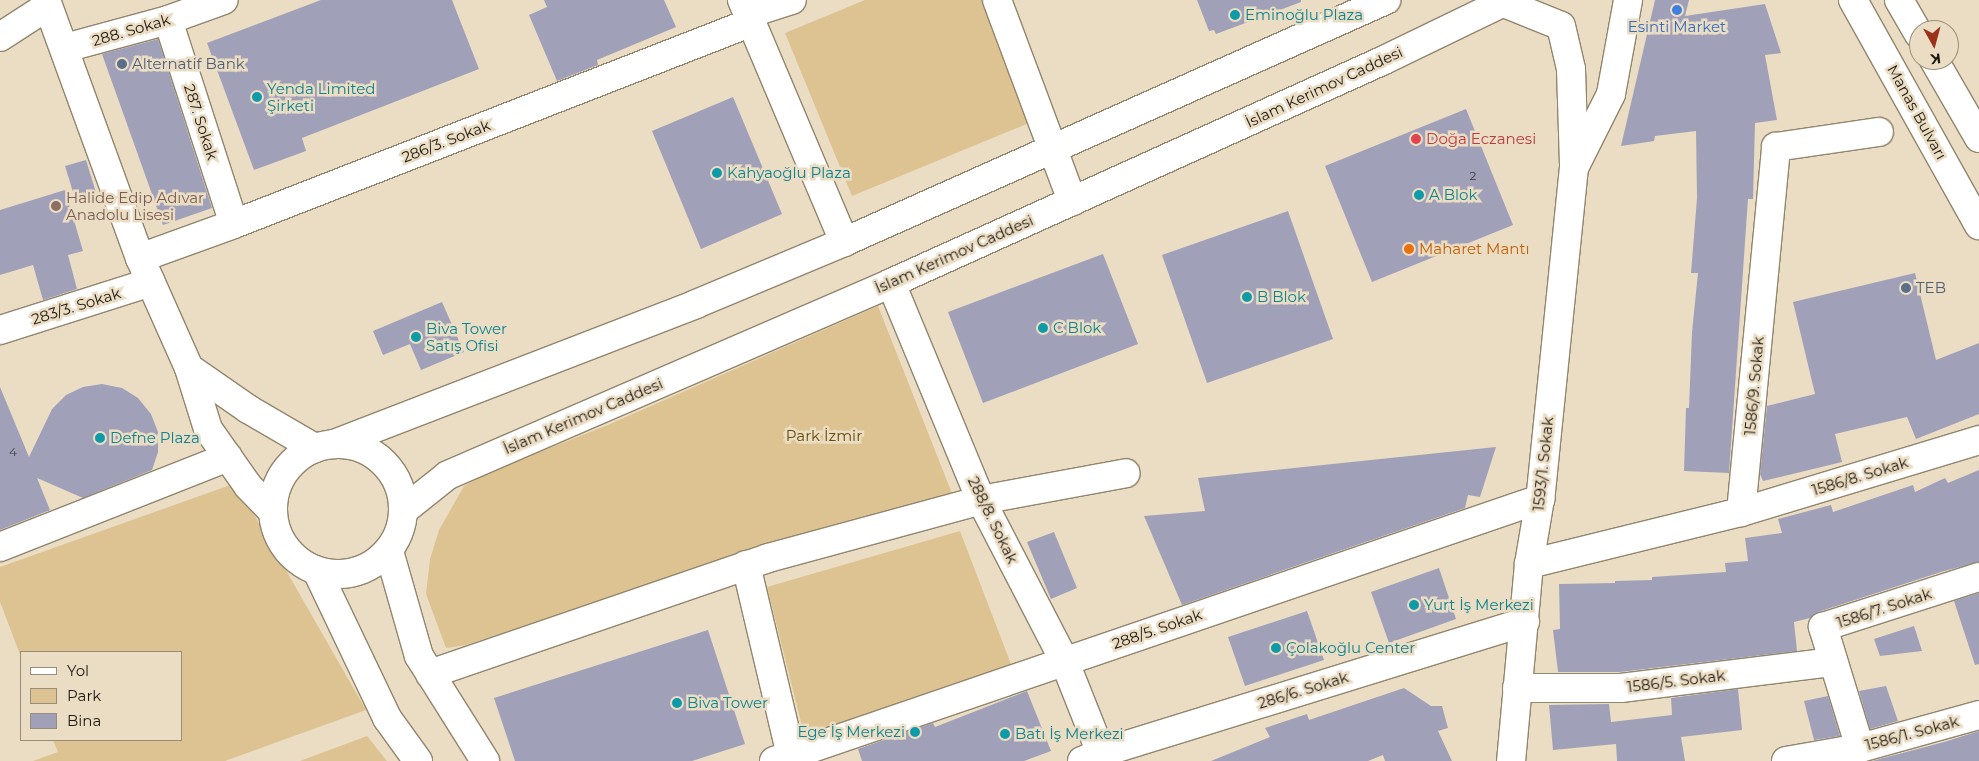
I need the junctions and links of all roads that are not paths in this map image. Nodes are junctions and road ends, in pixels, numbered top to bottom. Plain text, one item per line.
1 (224, 0) edge
2 (792, 0) edge
3 (997, 0) edge
4 (1386, 0) edge
5 (1628, 0) edge
6 (1853, 0) edge
7 (1899, 0) edge
8 (1506, 1) edge
9 (47, 3) edge
10 (747, 12) edge
11 (168, 20) junction
12 (1911, 20) edge
13 (0, 37) edge
14 (65, 48) junction
15 (1940, 70) edge
16 (1879, 132) dead end
17 (1979, 138) edge
18 (1053, 150) junction
19 (1574, 167) junction
20 (1072, 201) junction
21 (234, 224) junction
22 (1979, 225) edge
23 (844, 242) junction
24 (140, 258) junction
25 (151, 282) junction
26 (891, 283) junction
27 (0, 330) edge
28 (189, 368) junction
29 (1979, 440) edge
30 (324, 446) junction
31 (228, 457) junction
32 (1126, 473) dead end
33 (981, 500) junction
34 (1540, 500) junction
35 (404, 510) junction
36 (273, 512) junction
37 (1741, 512) junction
38 (0, 547) edge
39 (389, 550) junction
40 (1529, 564) junction
41 (746, 565) junction
42 (317, 571) junction
43 (1979, 577) edge
44 (1525, 622) junction
45 (1064, 660) junction
46 (1834, 662) junction
47 (430, 674) junction
48 (1517, 688) junction
49 (1979, 715) edge
50 (1860, 748) junction
51 (1091, 757) edge
52 (783, 758) edge
53 (418, 761) edge
54 (485, 761) edge
55 (1512, 761) edge
56 (1786, 761) edge

1 - 11 street, 288. Sokak
2 - 10 street, 286/3. Sokak
3 - 18 street
4 - 18 street
5 - 19 street, 1593/1. Sokak
6 - 22 street, Manas Bulvarı
7 - 12 street
8 - 19 street, 1593/1. Sokak
8 - 20 street, İslam Kerimov Caddesi
9 - 13 street
9 - 14 street
10 - 21 street, 286/3. Sokak
10 - 23 street
11 - 14 street, 288. Sokak
11 - 21 street, 287. Sokak
14 - 24 street
15 - 17 street
16 - 37 street, 1586/9. Sokak
18 - 20 street
18 - 23 street
19 - 34 street, 1593/1. Sokak
20 - 26 street, İslam Kerimov Caddesi
21 - 24 street, 286/3. Sokak
23 - 30 street
24 - 25 street
25 - 27 street, 283/3. Sokak
25 - 28 street
26 - 33 street, 288/8. Sokak
26 - 35 street, İslam Kerimov Caddesi
28 - 30 street
28 - 31 street
29 - 37 street, 1586/8. Sokak
30 - 35 street
30 - 36 street
31 - 36 street
31 - 38 street
32 - 33 street
33 - 41 street
33 - 45 street, 288/8. Sokak
34 - 40 street, 1593/1. Sokak
34 - 45 street, 288/5. Sokak
35 - 39 street
36 - 42 street
37 - 40 street
39 - 42 street
39 - 47 street
40 - 44 street, 1593/1. Sokak
41 - 47 street
41 - 52 street
42 - 53 street
43 - 46 street, 1586/7. Sokak
44 - 48 street, 1593/1. Sokak
44 - 51 street, 286/6. Sokak
45 - 51 street, 288/8. Sokak
45 - 52 street, 288/5. Sokak
46 - 48 street, 1586/5. Sokak
46 - 50 street, 1586/7. Sokak
47 - 54 street
48 - 55 street, 1593/1. Sokak
49 - 50 street, 1586/1. Sokak
50 - 56 street, 1586/1. Sokak

